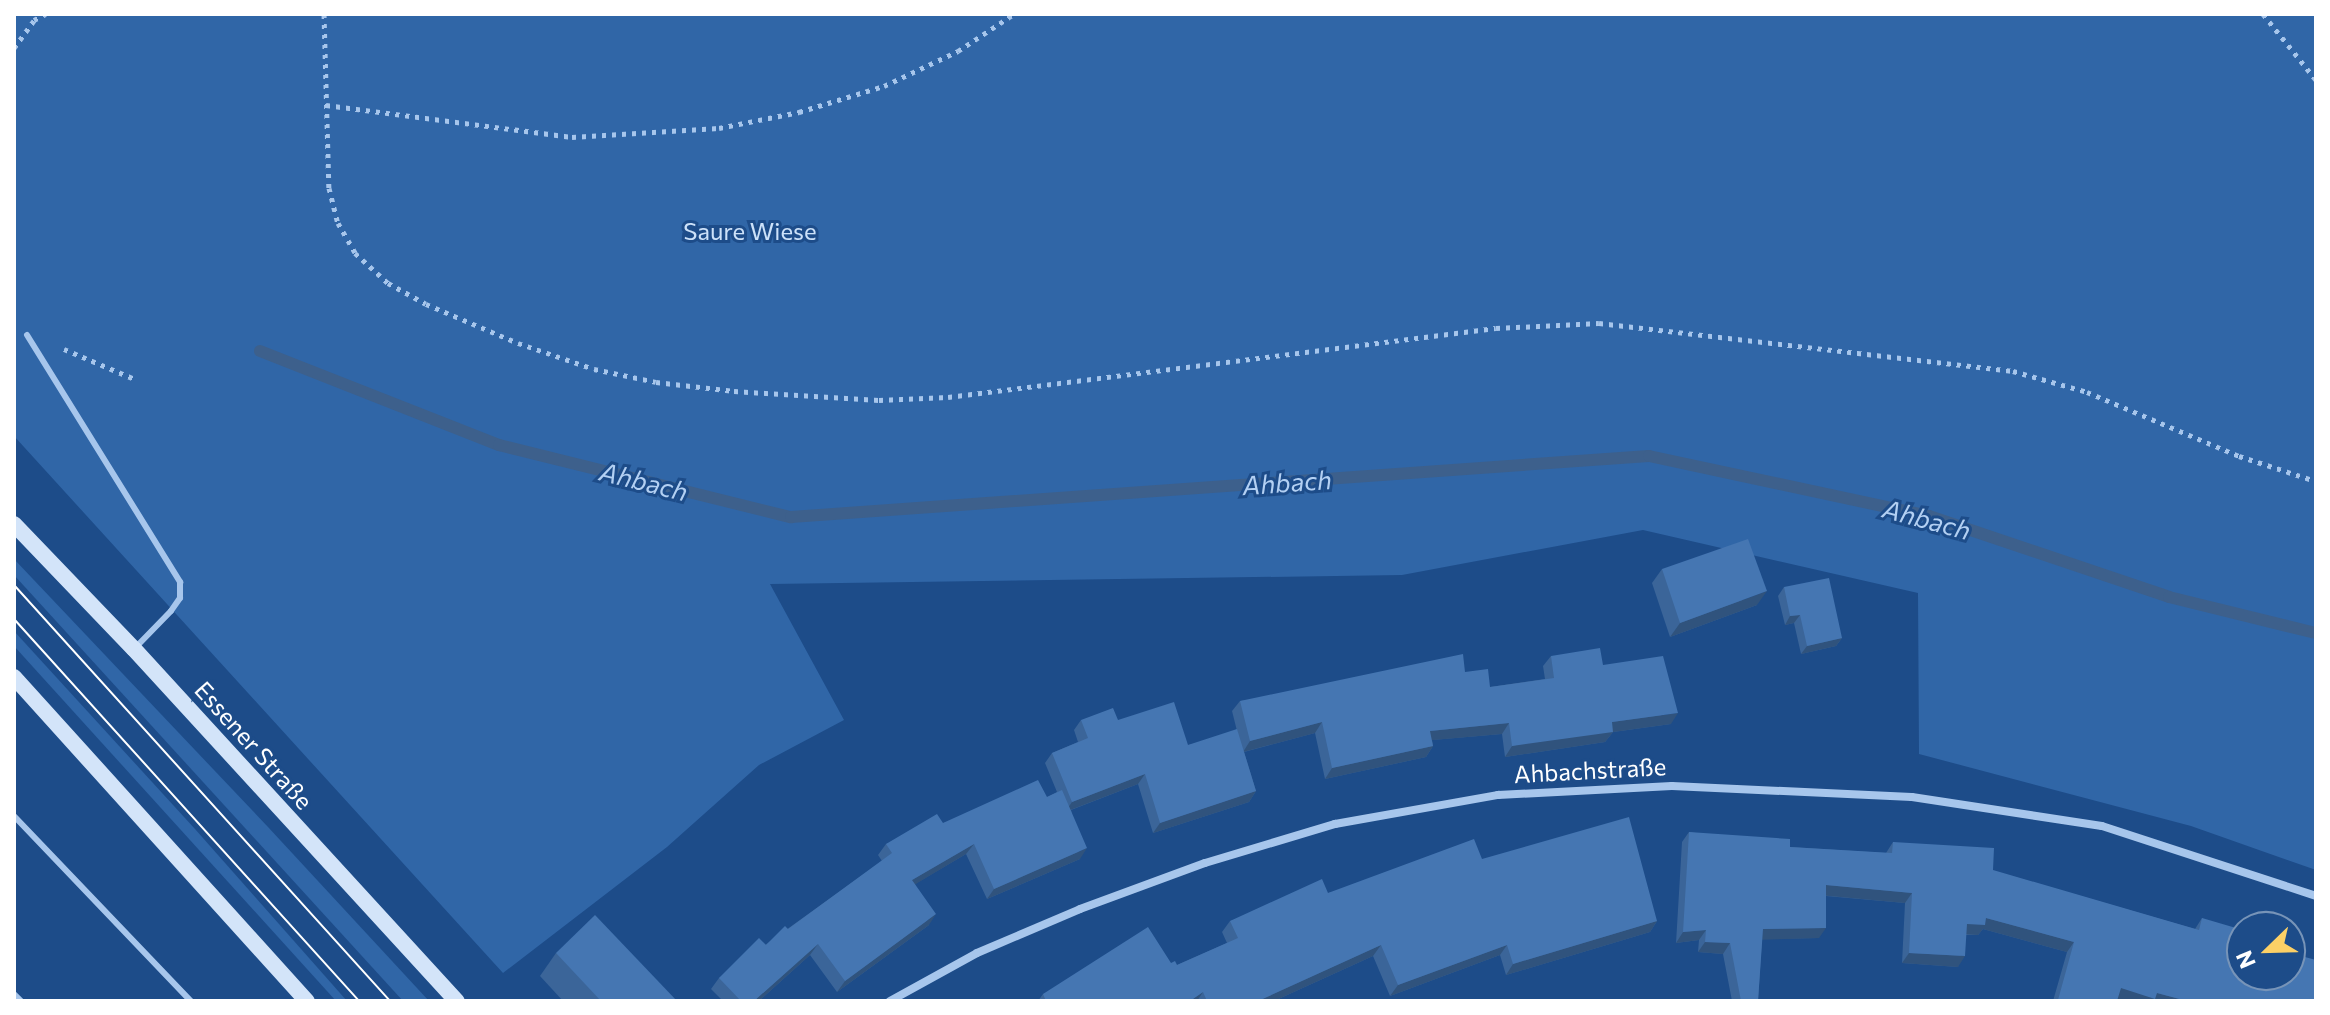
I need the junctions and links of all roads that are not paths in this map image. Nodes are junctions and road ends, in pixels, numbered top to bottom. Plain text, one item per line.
1 (27, 335) road end
2 (14, 524) edge
3 (134, 649) junction
4 (14, 677) edge
5 (14, 816) edge
6 (2316, 896) edge
7 (14, 994) edge
8 (21, 1001) edge
9 (191, 1001) edge
10 (307, 1001) edge
11 (457, 1001) edge
12 (890, 1001) edge

1 - 3 lane
2 - 3 main road, Essener Straße
3 - 11 main road, Essener Straße
4 - 10 main road
5 - 9 lane
6 - 12 street, Ahbachstraße
7 - 8 lane

